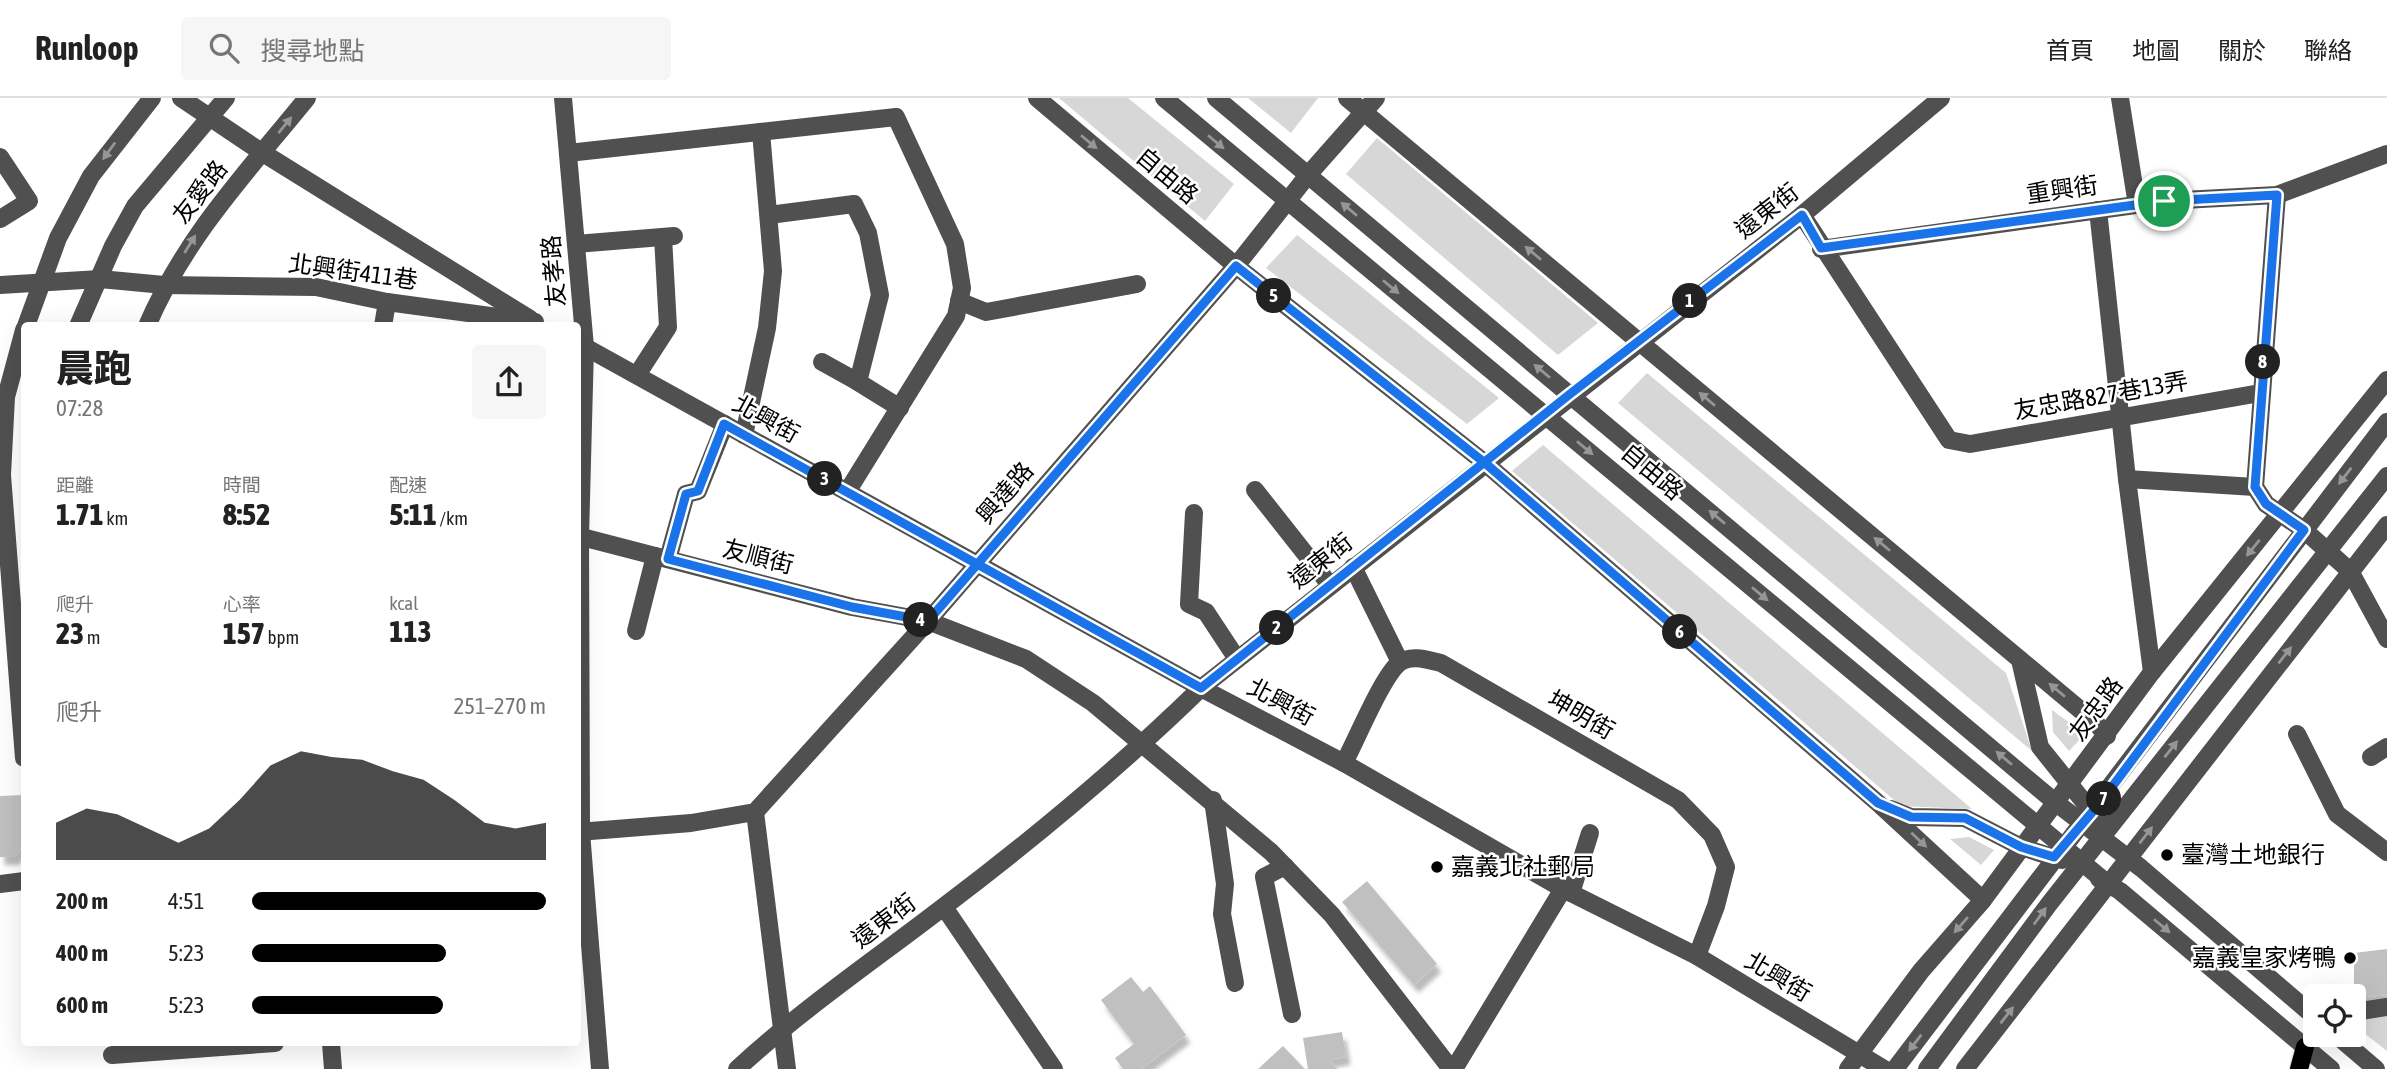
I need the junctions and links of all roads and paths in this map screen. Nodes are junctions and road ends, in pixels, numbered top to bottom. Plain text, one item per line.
1 (152, 98) edge
2 (181, 98) edge
3 (226, 98) edge
4 (307, 98) edge
5 (564, 98) edge
6 (1037, 98) edge
7 (1164, 98) edge
8 (1216, 98) edge
9 (1347, 98) edge
10 (1377, 98) edge
11 (1941, 98) edge
12 (2120, 98) edge
13 (1364, 112) junction
14 (210, 117) junction
15 (761, 132) junction
16 (263, 153) junction
17 (568, 153) junction
18 (2387, 154) edge
19 (0, 157) edge
20 (1308, 175) junction
21 (2277, 195) junction
22 (1288, 201) junction
23 (2137, 205) junction
24 (2098, 210) junction
25 (769, 215) junction
26 (1802, 215) junction
27 (0, 219) edge
28 (576, 244) junction
29 (1821, 248) junction
30 (1236, 266) junction
31 (100, 279) junction
32 (1137, 284) dead end
33 (0, 285) edge
34 (41, 285) junction
35 (164, 285) junction
36 (959, 301) junction
37 (387, 302) junction
38 (27, 322) edge
39 (80, 322) edge
40 (149, 322) edge
41 (384, 322) edge
42 (509, 322) edge
43 (535, 322) edge
44 (580, 322) edge
45 (21, 340) edge
46 (1639, 341) junction
47 (581, 345) edge
48 (822, 362) dead end
49 (636, 375) junction
50 (2387, 380) edge
51 (858, 382) junction
52 (2260, 393) junction
53 (1570, 394) junction
54 (3, 396) edge
55 (900, 408) junction
56 (1546, 416) junction
57 (2120, 419) junction
58 (2387, 422) edge
59 (724, 424) junction
60 (744, 435) junction
61 (1485, 463) junction
62 (2387, 476) edge
63 (2126, 479) junction
64 (2255, 487) junction
65 (1255, 490) dead end
66 (848, 492) junction
67 (1194, 513) dead end
68 (2279, 515) junction
69 (2387, 525) edge
70 (2304, 530) junction
71 (581, 538) edge
72 (2328, 550) junction
73 (662, 558) junction
74 (975, 564) junction
75 (1353, 567) junction
76 (2350, 571) junction
77 (1330, 585) junction
78 (928, 621) junction
79 (636, 631) dead end
80 (2387, 639) edge
81 (1237, 660) junction
82 (2020, 660) junction
83 (1400, 662) junction
84 (2152, 672) junction
85 (1201, 688) junction
86 (21, 719) edge
87 (2297, 734) dead end
88 (2107, 736) junction
89 (1144, 743) junction
90 (2387, 747) edge
91 (2371, 757) dead end
92 (1344, 763) junction
93 (2070, 785) junction
94 (1213, 800) junction
95 (2056, 802) junction
96 (1878, 803) junction
97 (755, 812) junction
98 (2087, 818) junction
99 (2038, 824) junction
100 (581, 832) edge
101 (1590, 833) dead end
102 (2105, 835) junction
103 (2021, 847) junction
104 (2059, 852) junction
105 (2387, 852) edge
106 (2128, 858) junction
107 (2081, 865) junction
108 (1285, 866) junction
109 (21, 881) edge
110 (581, 883) edge
111 (0, 884) edge
112 (2108, 884) junction
113 (1567, 891) junction
114 (1983, 900) junction
115 (944, 906) junction
116 (1697, 956) junction
117 (1236, 983) dead end
118 (2303, 1007) edge
119 (2387, 1007) edge
120 (2366, 1010) edge
121 (586, 1012) edge
122 (1292, 1014) dead end
123 (783, 1027) junction
124 (2303, 1044) edge
125 (237, 1046) edge
126 (331, 1046) edge
127 (2305, 1047) edge
128 (2306, 1047) edge
129 (2350, 1047) edge
130 (112, 1056) edge
131 (1854, 1062) edge
132 (333, 1069) edge
133 (600, 1069) edge
134 (737, 1069) edge
135 (787, 1069) edge
136 (1054, 1069) edge
137 (1452, 1069) edge
138 (1884, 1069) edge
139 (1895, 1069) edge
140 (1927, 1069) edge
141 (1965, 1069) edge
142 (2299, 1069) edge
143 (2331, 1069) edge
144 (2376, 1069) edge

1 -> 34 street
2 - 14 street
3 - 14 street, 友愛路
16 -> 4 street, 友愛路
5 - 17 street, 友孝路
6 -> 30 street, 自由路
7 -> 22 street, 自由路
8 - 20 street, 自由路
9 - 13 street
10 - 13 street, 興達路
11 - 26 street, 遠東街
12 - 23 street
13 - 20 street, 興達路
46 -> 13 street
14 - 16 street
14 - 31 street, 友愛路
15 - 17 street
15 - 25 street
15 - 36 street
35 -> 16 street, 友愛路
16 - 43 street
17 - 28 street, 友孝路
18 - 21 street, 重興街
19 - 27 street
20 - 22 street, 興達路
53 -> 20 street, 自由路
21 - 23 street, 重興街
21 - 52 street
22 - 30 street, 興達路
22 -> 56 street, 自由路
23 - 24 street, 重興街
24 - 29 street, 重興街
24 - 57 street
25 - 51 street
25 - 60 street
26 - 29 street
26 - 46 street, 遠東街
28 - 44 street, 友孝路
28 - 49 street
29 - 57 street, 友忠路827巷13弄
30 - 61 street, 自由路
30 - 74 street, 興達路
31 - 34 street, 北興街411巷
31 - 35 street, 北興街411巷
31 - 39 street, 友愛路
32 - 36 street
33 - 34 street, 北興街411巷
34 - 38 street
35 - 37 street, 北興街411巷
35 - 40 street, 友愛路
36 - 55 street
37 - 41 street
37 - 42 street, 北興街411巷
45 - 54 street
46 - 53 street, 遠東街
82 -> 46 street
47 - 49 street, 北興街
48 - 51 street
49 - 59 street, 北興街
50 - 68 street, 友忠路
51 - 55 street
52 - 57 street, 友忠路827巷13弄
52 - 64 street
53 - 56 street, 遠東街
95 -> 53 street, 自由路
54 - 86 street
55 - 66 street
56 - 61 street, 遠東街
56 -> 99 street, 自由路
57 - 63 street
58 -> 70 street
59 - 60 street, 北興街
59 - 73 street
60 - 66 street, 北興街
61 - 75 street, 遠東街
61 - 96 street, 自由路
62 - 72 street
63 - 64 street
63 - 84 street
64 - 68 street
65 - 77 street
66 - 74 street, 北興街
67 - 81 street
68 - 70 street
68 -> 84 street, 友忠路
69 - 76 street
70 - 72 street
70 - 98 street
71 - 73 street, 友順街
72 - 76 street
102 -> 72 street
73 - 78 street, 友順街
73 - 79 street
74 - 78 street, 興達路
74 - 85 street, 北興街
75 - 77 street, 遠東街
75 - 83 street
76 - 80 street
106 -> 76 street
77 - 81 street, 遠東街
78 - 89 street, 友順街
78 - 97 street, 興達路
81 - 85 street, 遠東街
88 -> 82 street
82 - 93 street, 自由路
83 - 92 street
83 - 116 street, 坤明街
84 - 88 street, 友忠路
85 - 89 street, 遠東街
85 - 92 street, 北興街
87 - 105 street
88 - 93 street, 友忠路
89 - 94 street, 友順街
89 - 115 street, 遠東街
90 - 91 street
92 - 113 street, 北興街
93 - 95 street, 友忠路
93 - 98 street, 自由路
94 - 108 street, 友順街
94 - 117 street
95 - 98 street, 自由路
95 - 99 street, 友忠路
96 - 103 street, 自由路
96 -> 114 street, 自由路
97 - 100 street
97 - 123 street
98 - 102 street, 自由路
98 - 104 street
99 - 103 street, 友忠路
99 - 104 street, 自由路
101 - 113 street
102 - 106 street, 自由路
102 - 107 street
103 - 104 street, 自由路
103 - 114 street, 友忠路
104 - 107 street, 自由路
104 -> 139 street
106 - 112 street
106 - 118 street, 自由路
107 - 112 street, 自由路
140 -> 107 street
108 - 122 street
108 - 137 street, 友順街
109 - 111 street
110 - 121 street, 友孝路
112 -> 124 street, 自由路
141 -> 112 street
113 - 116 street, 北興街
113 - 137 street
114 -> 131 street, 友忠路
115 - 123 street, 遠東街
115 - 136 street
116 - 131 street, 北興街
119 - 120 street
121 - 133 street, 友孝路
123 - 134 street, 遠東街
123 - 135 street
125 - 130 street
126 - 132 street
127 - 142 main road
128 - 143 street, 自由路
129 - 144 street
131 - 138 street, 北興街

